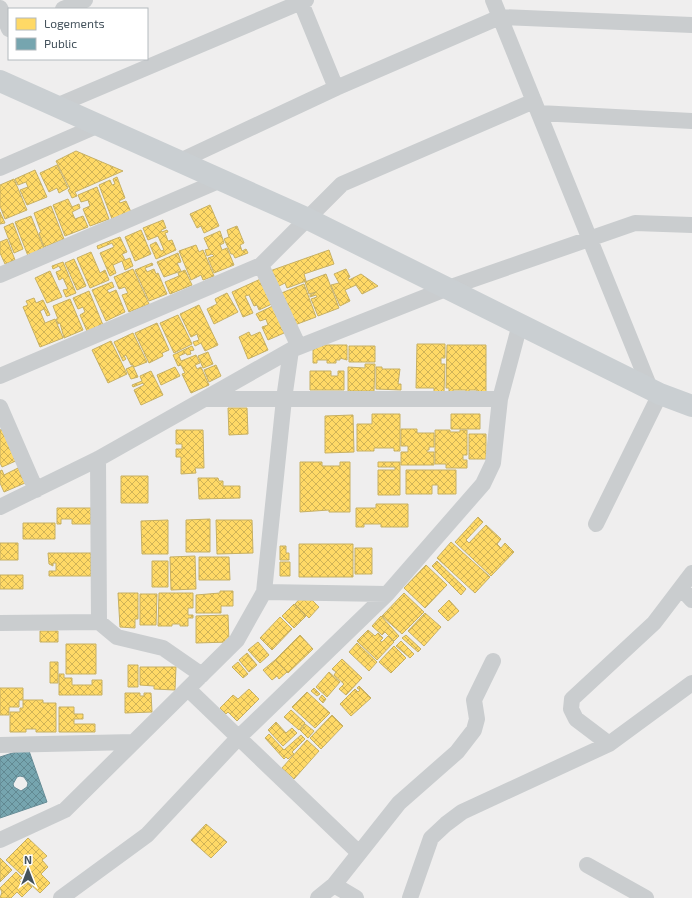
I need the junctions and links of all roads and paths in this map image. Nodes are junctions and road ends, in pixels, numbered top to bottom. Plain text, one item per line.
1 (85, 0) edge
2 (493, 0) edge
3 (303, 1) edge
4 (0, 8) edge
5 (66, 8) edge
6 (500, 17) junction
7 (692, 26) edge
8 (8, 28) edge
9 (0, 82) edge
10 (336, 88) junction
11 (56, 106) junction
12 (536, 107) junction
13 (692, 121) edge
14 (99, 125) junction
15 (180, 161) junction
16 (0, 168) edge
17 (221, 180) junction
18 (306, 218) junction
19 (692, 225) edge
20 (590, 240) junction
21 (261, 265) junction
22 (0, 275) edge
23 (448, 288) junction
24 (520, 324) junction
25 (295, 349) junction
26 (0, 376) edge
27 (655, 391) junction
28 (205, 399) junction
29 (284, 399) junction
30 (500, 399) junction
31 (692, 406) edge
32 (0, 407) edge
33 (98, 459) junction
34 (36, 490) junction
35 (0, 507) edge
36 (596, 524) dead end
37 (692, 573) edge
38 (264, 592) junction
39 (387, 594) junction
40 (687, 595) edge
41 (99, 622) junction
42 (0, 623) edge
43 (493, 661) dead end
44 (202, 675) junction
45 (692, 683) edge
46 (188, 689) junction
47 (238, 738) junction
48 (134, 742) junction
49 (609, 744) junction
50 (0, 745) edge
51 (0, 840) edge
52 (359, 853) junction
53 (587, 865) dead end
54 (334, 884) junction
55 (61, 898) edge
56 (318, 898) edge
57 (356, 898) edge
58 (410, 898) edge
59 (646, 898) edge

1 - 5 street
2 - 6 street
3 - 10 street
3 - 11 street
4 - 8 street
6 - 7 street
6 - 10 street
6 - 12 street
9 - 11 street
10 - 15 street
11 - 14 street
12 - 13 street
12 - 18 street
12 - 20 street
14 - 15 street
14 - 16 street
15 - 17 street
17 - 18 street
17 - 22 street
18 - 21 street
18 - 23 street
19 - 20 street
20 - 23 street
20 - 27 street
21 - 25 street
21 - 26 street
23 - 24 street
23 - 25 street
24 - 27 street
24 - 30 street
25 - 28 street
25 - 29 street
27 - 31 street
27 - 36 street
28 - 29 street
28 - 33 street
29 - 30 street
29 - 38 street
30 - 39 street
32 - 34 street
33 - 34 street
33 - 41 street
34 - 35 street
37 - 40 street
38 - 39 street
38 - 44 street
39 - 47 street
40 - 49 street
41 - 42 street
41 - 44 street
43 - 52 street
44 - 46 street
45 - 49 street
46 - 47 street
46 - 48 street
47 - 52 street
47 - 55 street
48 - 50 street
48 - 51 street
49 - 58 street
52 - 54 street
53 - 59 street
54 - 56 street
54 - 57 street

